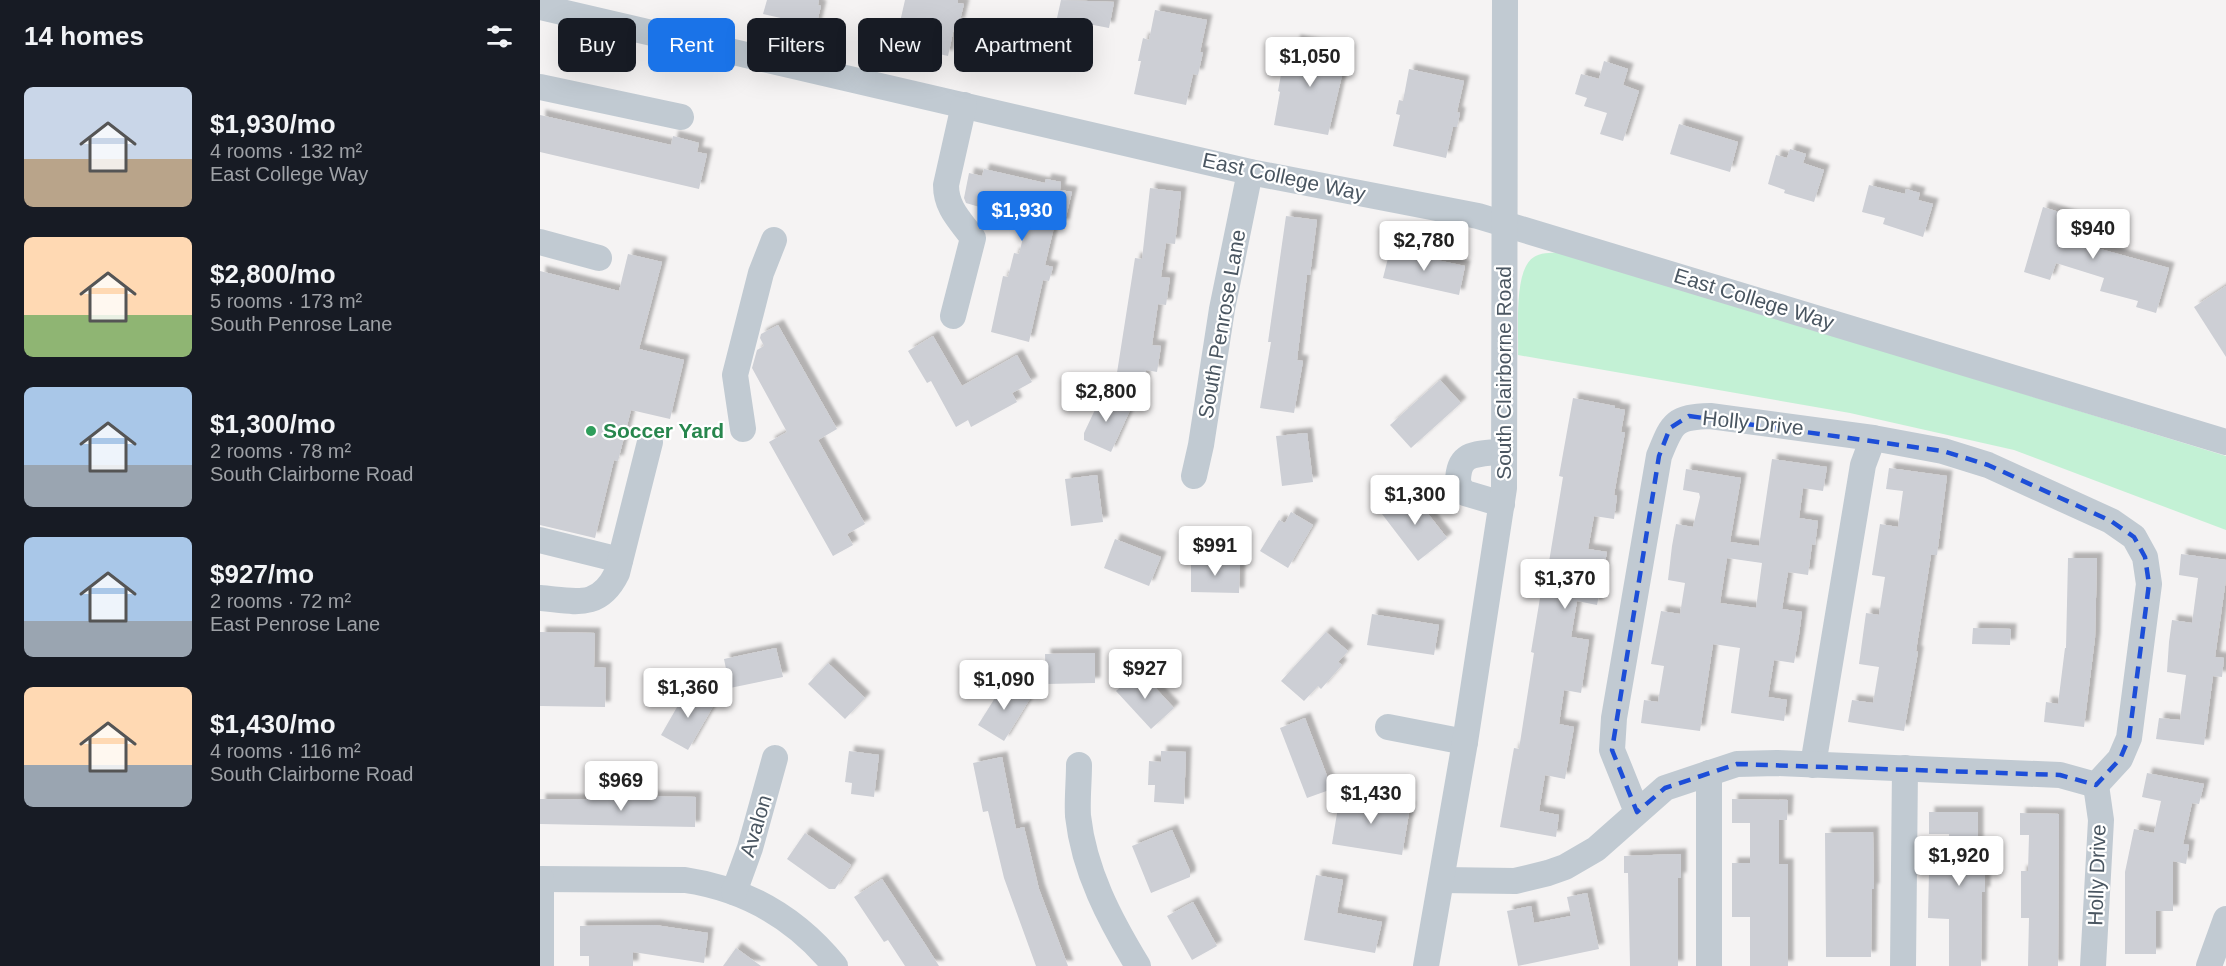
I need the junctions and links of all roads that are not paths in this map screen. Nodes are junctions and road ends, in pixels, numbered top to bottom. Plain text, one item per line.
1 (1505, 0) edge
2 (540, 7) edge
3 (540, 87) edge
4 (964, 105) junction
5 (681, 117) dead end
6 (1250, 172) junction
7 (1505, 223) junction
8 (774, 240) dead end
9 (540, 242) edge
10 (599, 258) dead end
11 (953, 316) dead end
12 (743, 429) dead end
13 (1873, 438) junction
14 (650, 442) dead end
15 (2226, 442) edge
16 (1504, 451) junction
17 (1194, 476) dead end
18 (1502, 504) junction
19 (540, 540) edge
20 (620, 560) junction
21 (540, 598) edge
22 (1388, 727) dead end
23 (1465, 742) junction
24 (775, 758) dead end
25 (1079, 765) dead end
26 (1813, 765) junction
27 (1905, 768) junction
28 (1709, 773) junction
29 (2096, 785) junction
30 (1637, 812) junction
31 (541, 879) edge
32 (1442, 880) junction
33 (734, 892) junction
34 (2226, 919) edge
35 (541, 966) edge
36 (835, 966) edge
37 (1138, 966) edge
38 (1426, 966) edge
39 (1709, 966) edge
40 (1903, 966) edge
41 (2093, 966) edge
42 (2209, 966) edge

1 - 7 street, South Clairborne Road
2 - 4 street, East College Way
3 - 5 street
4 - 6 street, East College Way
4 - 11 street
6 - 7 street, East College Way
6 - 17 street, South Penrose Lane
7 - 15 street, East College Way
7 - 16 street, South Clairborne Road
8 - 12 street
9 - 10 street
13 - 26 street
13 - 29 street, Holly Drive
13 - 30 street, Holly Drive
14 - 20 street
16 - 18 street, South Clairborne Road
16 - 18 street
18 - 23 street, South Clairborne Road
19 - 20 street
20 - 21 street
22 - 23 street
23 - 32 street, South Clairborne Road
24 - 33 street, Avalon
25 - 37 street
26 - 27 street
26 - 28 street
27 - 29 street
27 - 40 street
28 - 30 street
28 - 39 street
29 - 41 street, Holly Drive
30 - 32 street
31 - 33 street
31 - 35 street
32 - 38 street, South Clairborne Road
33 - 36 street
34 - 42 street

